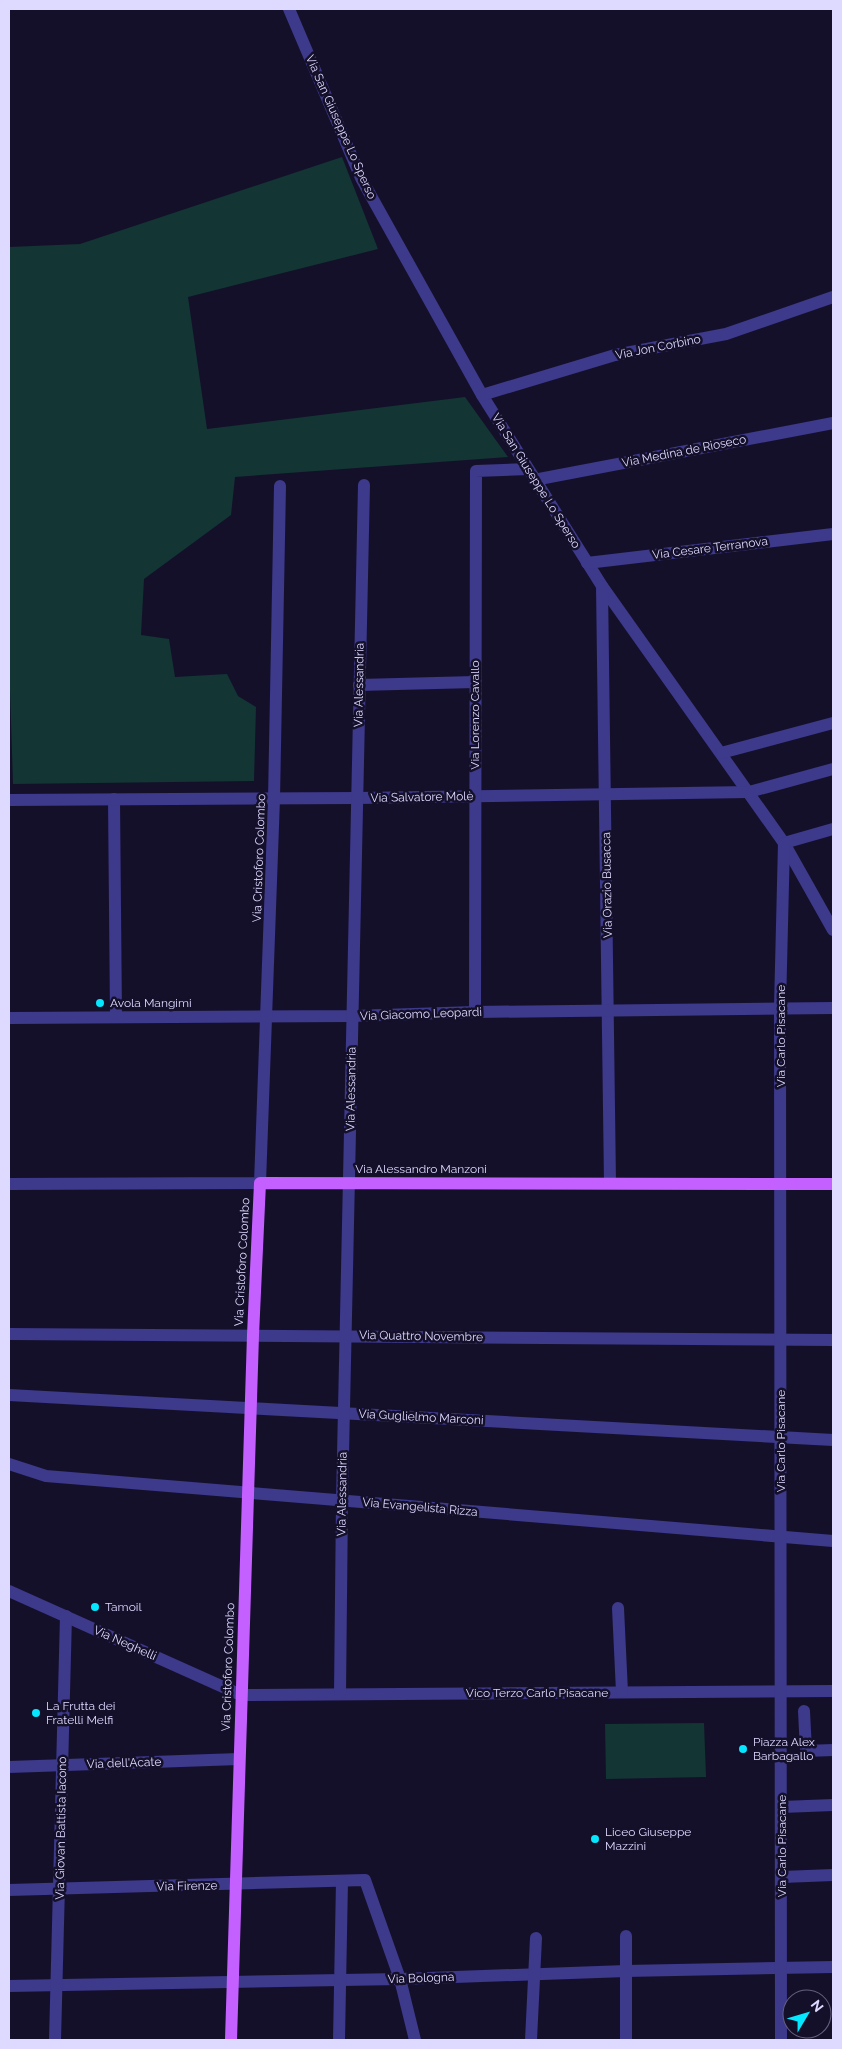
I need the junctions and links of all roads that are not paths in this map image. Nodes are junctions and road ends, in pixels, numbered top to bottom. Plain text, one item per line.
1 (289, 9) edge
2 (833, 297) edge
3 (482, 395) junction
4 (833, 423) edge
5 (531, 474) junction
6 (364, 485) dead end
7 (280, 486) dead end
8 (833, 534) edge
9 (587, 563) junction
10 (602, 586) junction
11 (475, 682) junction
12 (359, 685) junction
13 (833, 723) edge
14 (721, 753) junction
15 (833, 769) edge
16 (749, 792) junction
17 (606, 795) junction
18 (475, 796) junction
19 (357, 798) junction
20 (114, 799) junction
21 (274, 799) junction
22 (9, 800) edge
23 (833, 829) edge
24 (784, 842) junction
25 (832, 927) edge
26 (780, 1007) junction
27 (833, 1008) edge
28 (608, 1010) junction
29 (475, 1012) junction
30 (267, 1016) junction
31 (352, 1016) junction
32 (116, 1017) junction
33 (9, 1018) edge
34 (349, 1182) junction
35 (260, 1183) junction
36 (610, 1183) junction
37 (9, 1184) edge
38 (780, 1184) junction
39 (833, 1184) edge
40 (9, 1334) edge
41 (252, 1335) junction
42 (345, 1335) junction
43 (781, 1340) junction
44 (833, 1340) edge
45 (9, 1395) edge
46 (251, 1408) junction
47 (344, 1412) junction
48 (781, 1437) junction
49 (833, 1440) edge
50 (9, 1464) edge
51 (248, 1494) junction
52 (342, 1500) junction
53 (782, 1538) junction
54 (833, 1541) edge
55 (9, 1591) edge
56 (618, 1608) dead end
57 (66, 1616) junction
58 (782, 1691) junction
59 (833, 1691) edge
60 (622, 1692) junction
61 (340, 1694) junction
62 (241, 1695) junction
63 (804, 1711) dead end
64 (833, 1750) edge
65 (240, 1759) junction
66 (62, 1766) junction
67 (9, 1767) edge
68 (833, 1805) edge
69 (782, 1807) junction
70 (833, 1875) edge
71 (782, 1877) junction
72 (342, 1880) junction
73 (237, 1885) junction
74 (59, 1889) junction
75 (9, 1890) edge
76 (626, 1936) dead end
77 (536, 1938) dead end
78 (782, 1968) junction
79 (833, 1968) edge
80 (626, 1971) junction
81 (535, 1974) junction
82 (400, 1979) junction
83 (341, 1980) junction
84 (234, 1982) junction
85 (57, 1984) junction
86 (9, 1986) edge
87 (55, 2040) edge
88 (231, 2040) edge
89 (339, 2040) edge
90 (415, 2040) edge
91 (531, 2040) edge
92 (626, 2040) edge
93 (781, 2040) edge

1 - 3 street, Via San Giuseppe Lo Sperso
2 - 3 street, Via Jon Corbino
3 - 5 street, Via San Giuseppe Lo Sperso
4 - 5 street, Via Medina de Rioseco
5 - 9 street, Via San Giuseppe Lo Sperso
5 - 11 street, Via Lorenzo Cavallo
6 - 12 street, Via Alessandria
7 - 21 street, Via Cristoforo Colombo
8 - 9 street, Via Cesare Terranova
9 - 10 street, Via San Giuseppe Lo Sperso
10 - 14 street, Via San Giuseppe Lo Sperso
10 - 17 street, Via Orazio Busacca
11 - 12 street
11 - 18 street, Via Lorenzo Cavallo
12 - 19 street, Via Alessandria
13 - 14 street
14 - 16 street, Via San Giuseppe Lo Sperso
15 - 16 street, Via Salvatore Molè
16 - 17 street, Via Salvatore Molè
16 - 24 street, Via San Giuseppe Lo Sperso
17 - 18 street, Via Salvatore Molè
17 - 28 street, Via Orazio Busacca
18 - 19 street, Via Salvatore Molè
18 - 29 street, Via Lorenzo Cavallo
19 - 21 street, Via Salvatore Molè
19 - 31 street, Via Alessandria
20 - 21 street, Via Salvatore Molè
20 - 22 street, Via Salvatore Molè
20 - 32 street
21 - 30 street, Via Cristoforo Colombo
23 - 24 street
24 - 25 street, Via San Giuseppe Lo Sperso
24 - 26 street, Via Carlo Pisacane
26 - 27 street, Via Giacomo Leopardi
26 - 28 street, Via Giacomo Leopardi
26 - 38 street, Via Carlo Pisacane
28 - 29 street, Via Giacomo Leopardi
28 - 36 street, Via Orazio Busacca
29 - 31 street, Via Giacomo Leopardi
30 - 31 street, Via Giacomo Leopardi
30 - 32 street, Via Giacomo Leopardi
30 - 35 street, Via Cristoforo Colombo
31 - 34 street, Via Alessandria
32 - 33 street, Via Giacomo Leopardi
34 - 35 main road, Via Alessandro Manzoni
34 - 36 main road, Via Alessandro Manzoni
34 - 42 street, Via Alessandria
35 - 37 street, Via Alessandro Manzoni
35 - 41 main road, Via Cristoforo Colombo
36 - 38 main road, Via Alessandro Manzoni
38 - 39 main road, Via Alessandro Manzoni
38 - 43 street, Via Carlo Pisacane
40 - 41 street, Via Quattro Novembre
41 - 42 street, Via Quattro Novembre
41 - 46 main road, Via Cristoforo Colombo
42 - 43 street, Via Quattro Novembre
42 - 47 street, Via Alessandria
43 - 44 street, Via Quattro Novembre
43 - 48 street, Via Carlo Pisacane
45 - 46 street, Via Guglielmo Marconi
46 - 47 street, Via Guglielmo Marconi
46 - 51 main road, Via Cristoforo Colombo
47 - 48 street, Via Guglielmo Marconi
47 - 52 street, Via Alessandria
48 - 49 street, Via Guglielmo Marconi
48 - 53 street, Via Carlo Pisacane
50 - 51 street, Via Evangelista Rizza
51 - 52 street, Via Evangelista Rizza
51 - 62 main road, Via Cristoforo Colombo
52 - 53 street, Via Evangelista Rizza
52 - 61 street, Via Alessandria
53 - 54 street, Via Evangelista Rizza
53 - 58 street, Via Carlo Pisacane
55 - 57 street, Via Neghelli
56 - 60 street
57 - 62 street, Via Neghelli
57 - 66 street, Via Giovan Battista Iacono
58 - 59 street, Vico Terzo Carlo Pisacane
58 - 60 street, Vico Terzo Carlo Pisacane
58 - 69 street, Via Carlo Pisacane
60 - 61 street, Vico Terzo Carlo Pisacane
61 - 62 street, Vico Terzo Carlo Pisacane
62 - 65 main road, Via Cristoforo Colombo
63 - 64 street
65 - 66 street, Via dell'Acate
65 - 73 main road, Via Cristoforo Colombo
66 - 67 street, Via dell'Acate
66 - 74 street, Via Giovan Battista Iacono
68 - 69 street
69 - 71 street, Via Carlo Pisacane
70 - 71 street
71 - 78 street, Via Carlo Pisacane
72 - 73 street, Via Firenze
72 - 82 street, Via Firenze
72 - 83 street
73 - 74 street, Via Firenze
73 - 84 main road, Via Cristoforo Colombo
74 - 75 street, Via Firenze
74 - 85 street, Via Giovan Battista Iacono
76 - 80 street
77 - 81 street
78 - 79 street, Via Bologna
78 - 80 street, Via Bologna
78 - 93 street, Via Carlo Pisacane
80 - 81 street, Via Bologna
80 - 92 street
81 - 82 street, Via Bologna
81 - 91 street
82 - 83 street, Via Bologna
82 - 90 street
83 - 84 street, Via Bologna
83 - 89 street
84 - 85 street, Via Bologna
84 - 88 main road, Via Cristoforo Colombo
85 - 86 street, Via Bologna
85 - 87 street, Via Giovan Battista Iacono

